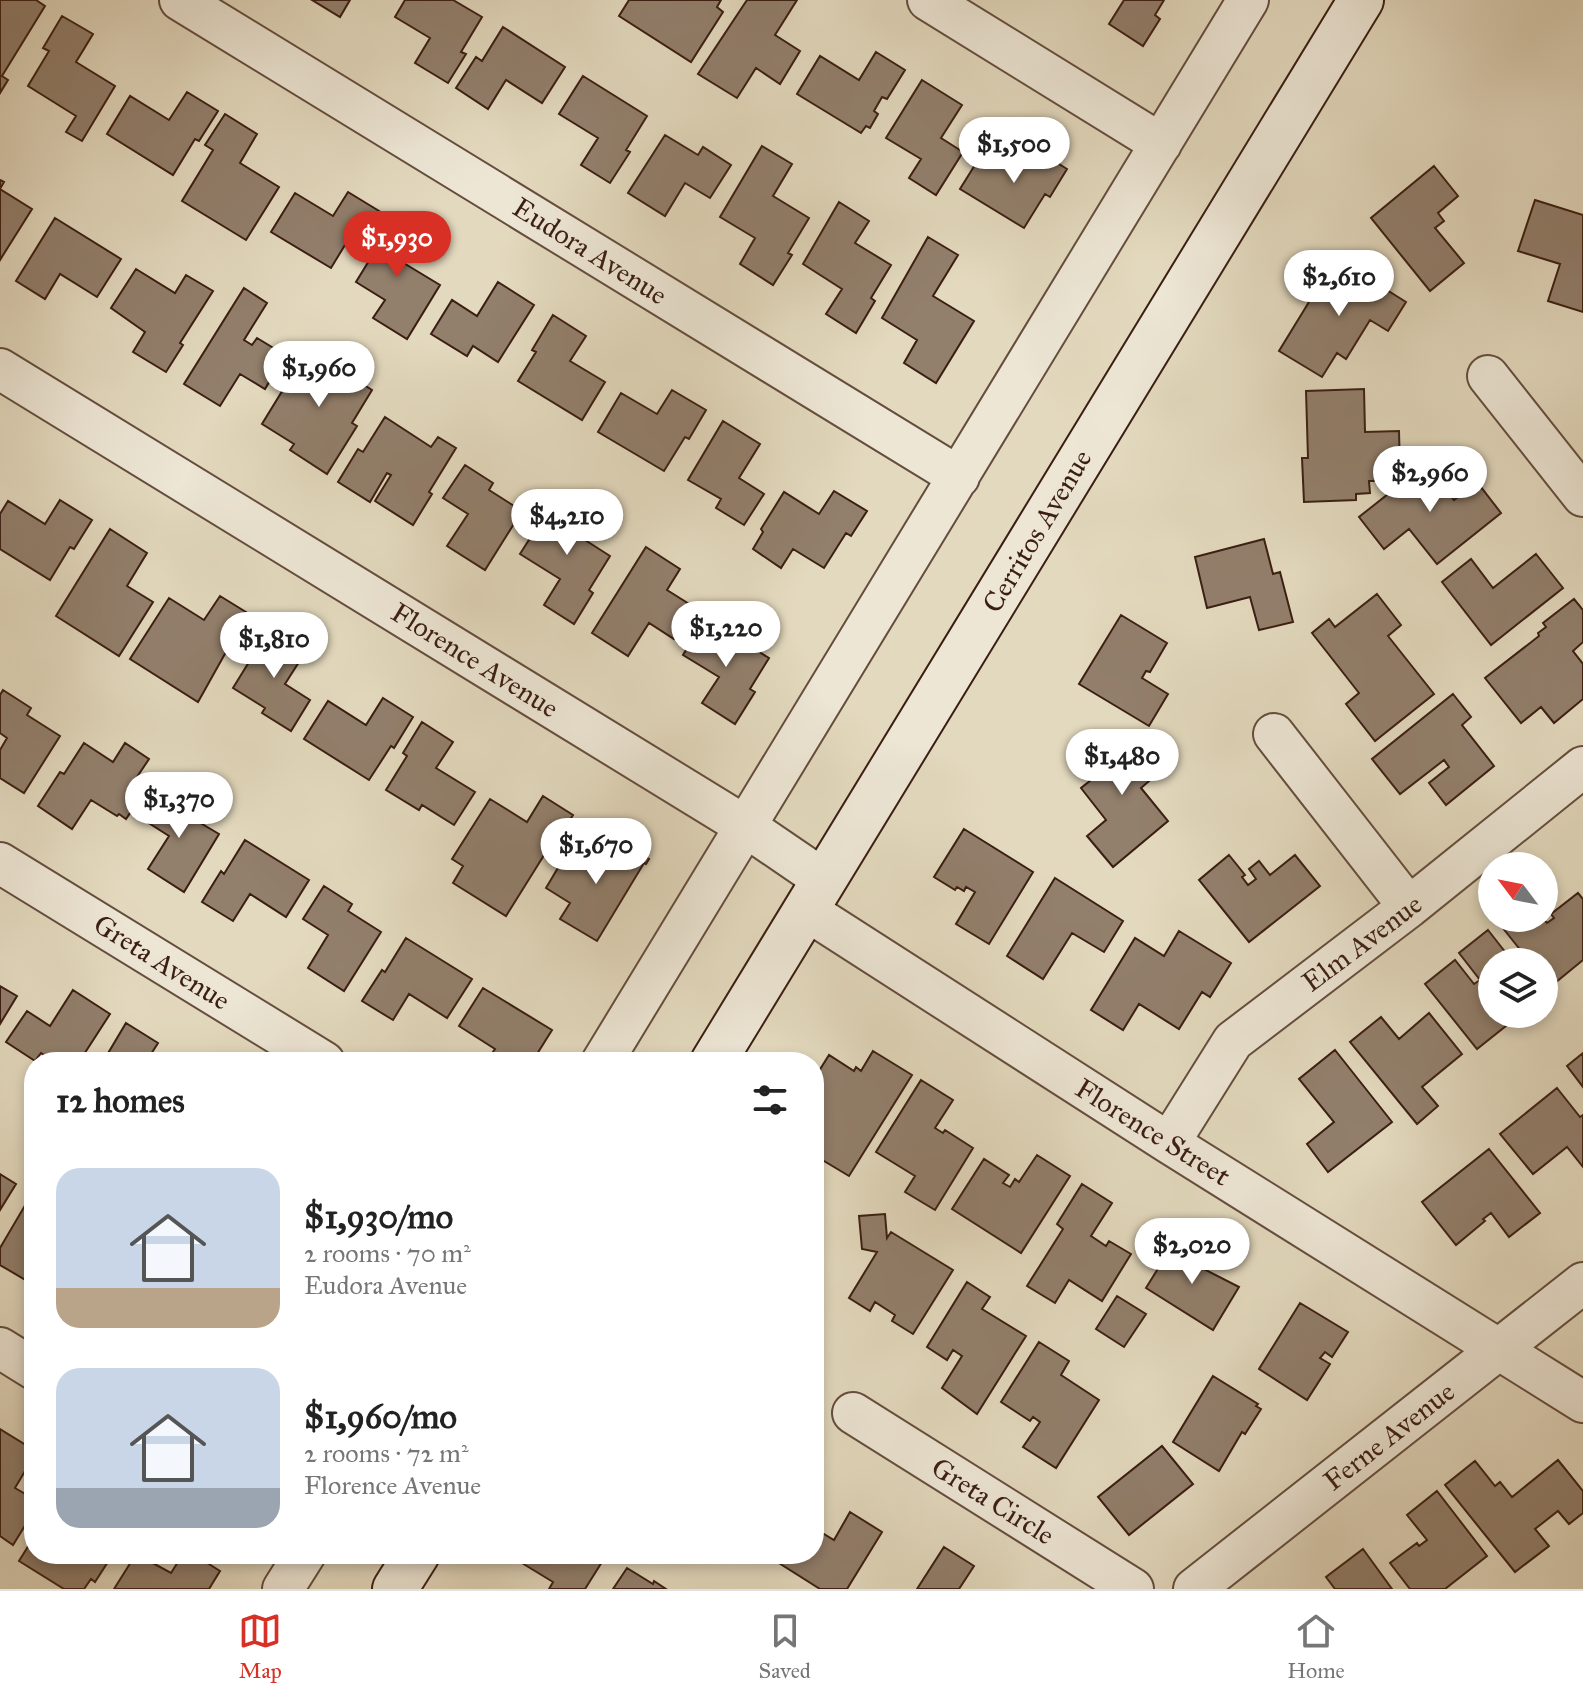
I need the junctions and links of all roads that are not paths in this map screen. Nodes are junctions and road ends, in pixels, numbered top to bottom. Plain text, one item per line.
1 (180, 0) edge
2 (928, 0) edge
3 (1248, 0) edge
4 (1361, 0) edge
5 (1161, 144) junction
6 (0, 369) edge
7 (1488, 376) dead end
8 (959, 477) junction
9 (1583, 496) edge
10 (1274, 734) dead end
11 (1583, 767) edge
12 (745, 826) junction
13 (0, 863) edge
14 (815, 895) junction
15 (1409, 907) junction
16 (308, 1052) edge
17 (608, 1052) edge
18 (719, 1052) edge
19 (1169, 1143) junction
20 (1583, 1283) edge
21 (0, 1348) edge
22 (1500, 1349) junction
23 (24, 1363) edge
24 (1583, 1402) edge
25 (853, 1413) dead end
26 (299, 1564) edge
27 (411, 1564) edge
28 (283, 1589) edge
29 (395, 1589) edge
30 (1133, 1589) edge
31 (1194, 1589) edge

1 - 8 street, Eudora Avenue
2 - 5 street
3 - 5 street
4 - 14 main road, Cerritos Avenue
5 - 8 street
6 - 12 street, Florence Avenue
7 - 9 street
8 - 12 street
10 - 15 street
11 - 15 street, Elm Avenue
12 - 14 street, Florence Avenue
12 - 17 street
13 - 16 street, Greta Avenue
14 - 18 main road, Cerritos Avenue
14 - 19 street, Florence Street
15 - 19 street, Elm Avenue
19 - 22 street, Florence Street
20 - 22 street, Ferne Avenue
21 - 23 street
22 - 24 street, Florence Street
22 - 31 street, Ferne Avenue
25 - 30 street, Greta Circle
26 - 28 street
27 - 29 main road

